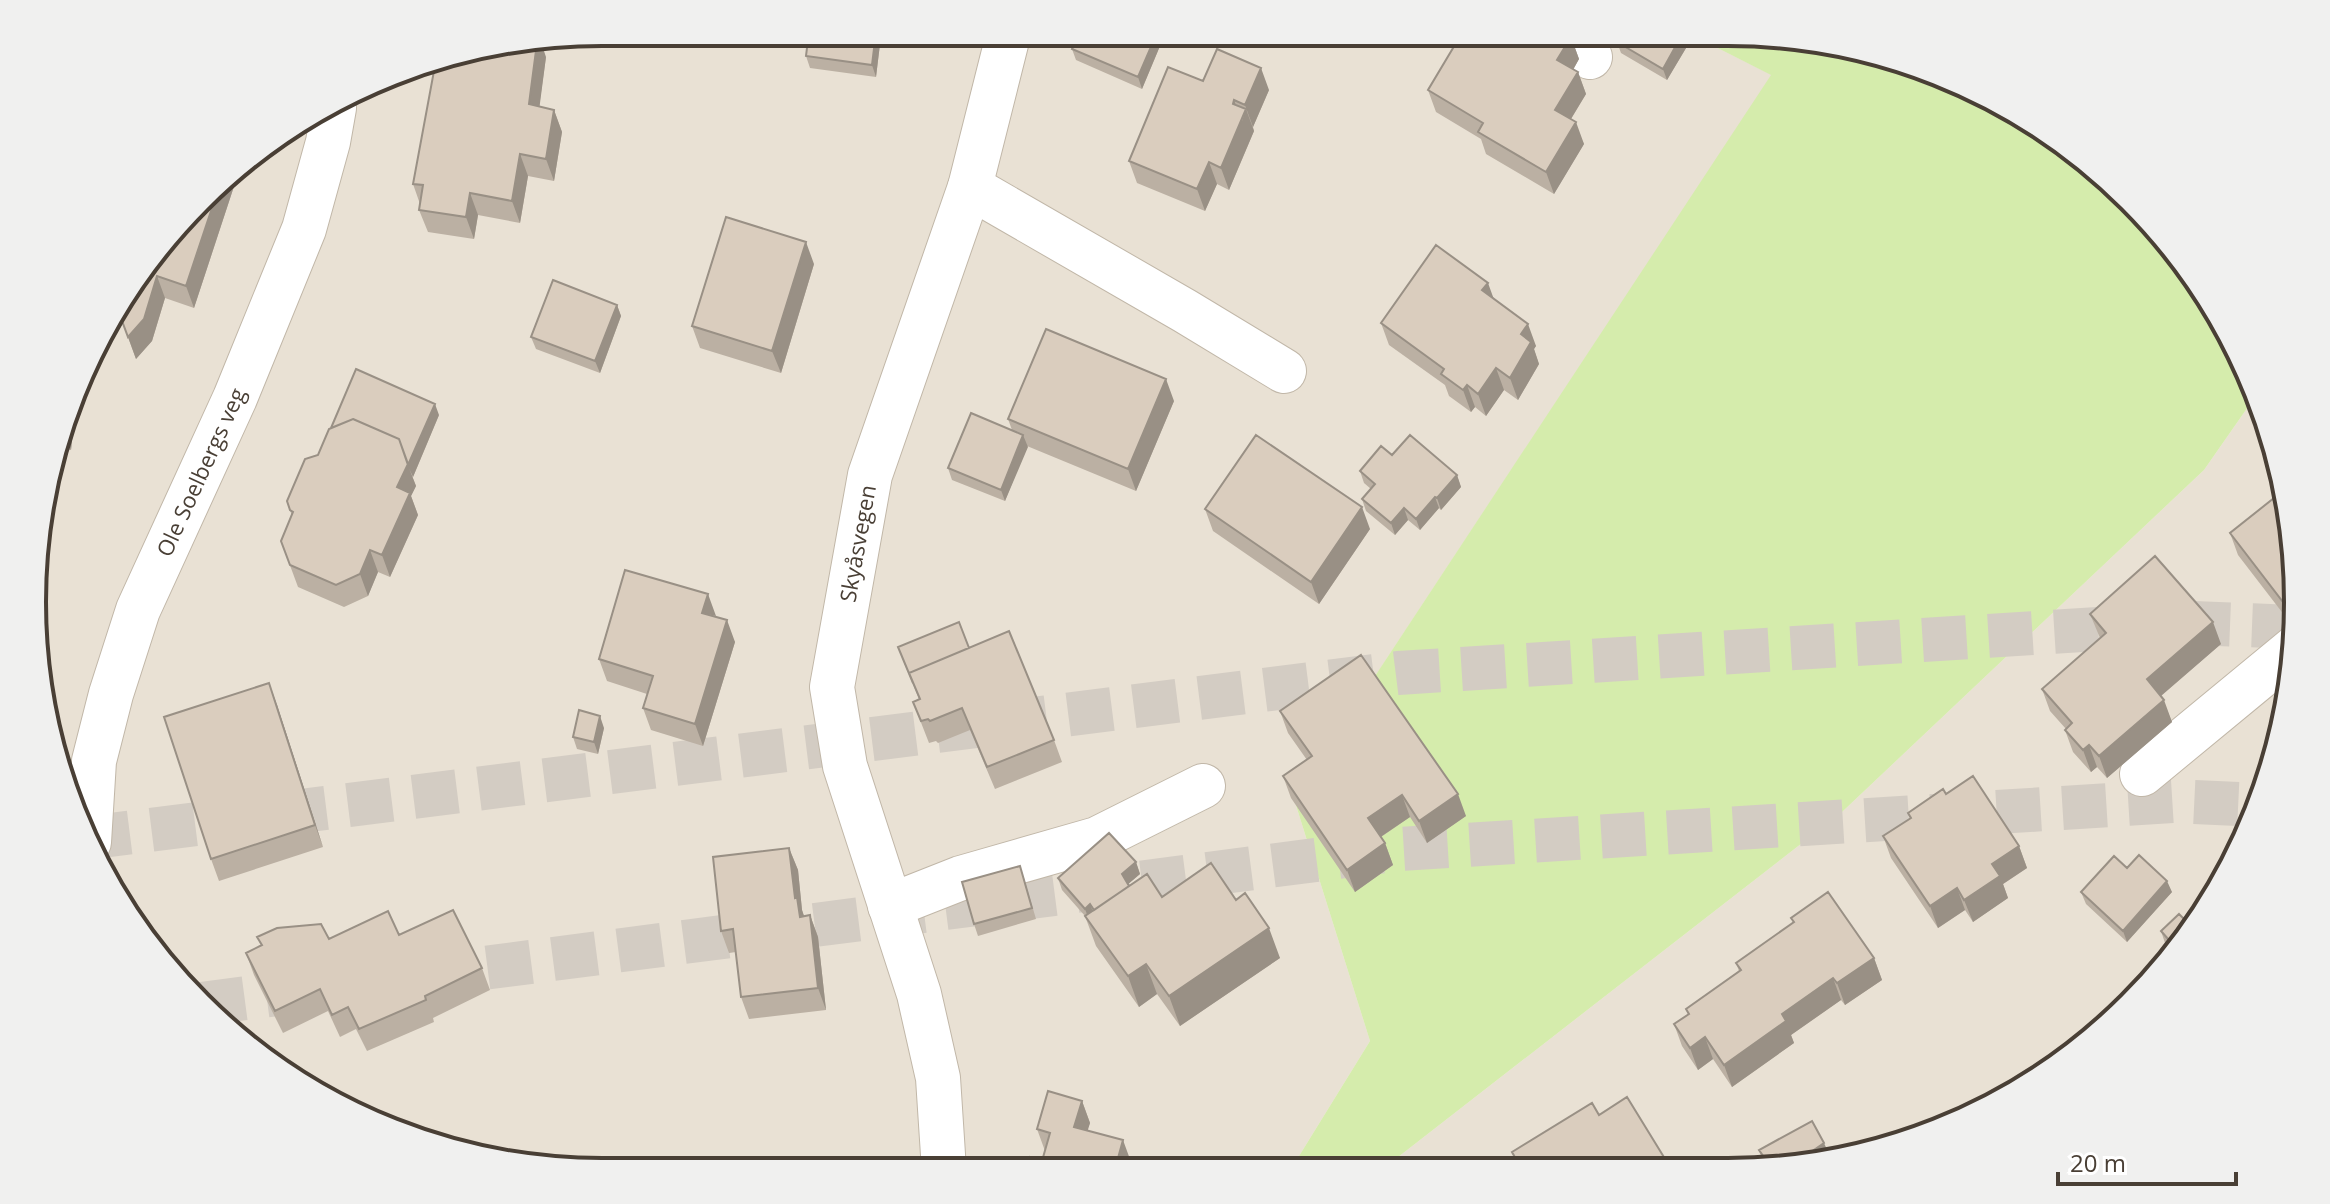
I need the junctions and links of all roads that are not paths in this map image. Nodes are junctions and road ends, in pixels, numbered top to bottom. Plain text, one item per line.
1 (1005, 46) edge
2 (1572, 46) edge
3 (1590, 57) dead end
4 (333, 115) edge
5 (970, 187) junction
6 (1284, 371) dead end
7 (2281, 660) edge
8 (2142, 774) dead end
9 (1203, 786) dead end
10 (90, 820) edge
11 (890, 906) junction
12 (943, 1158) edge

1 - 5 street, Skyåsvegen
2 - 3 street
4 - 10 street, Ole Soelbergs veg
5 - 6 street
5 - 11 street, Skyåsvegen
7 - 8 street
9 - 11 street
11 - 12 street, Skyåsvegen

